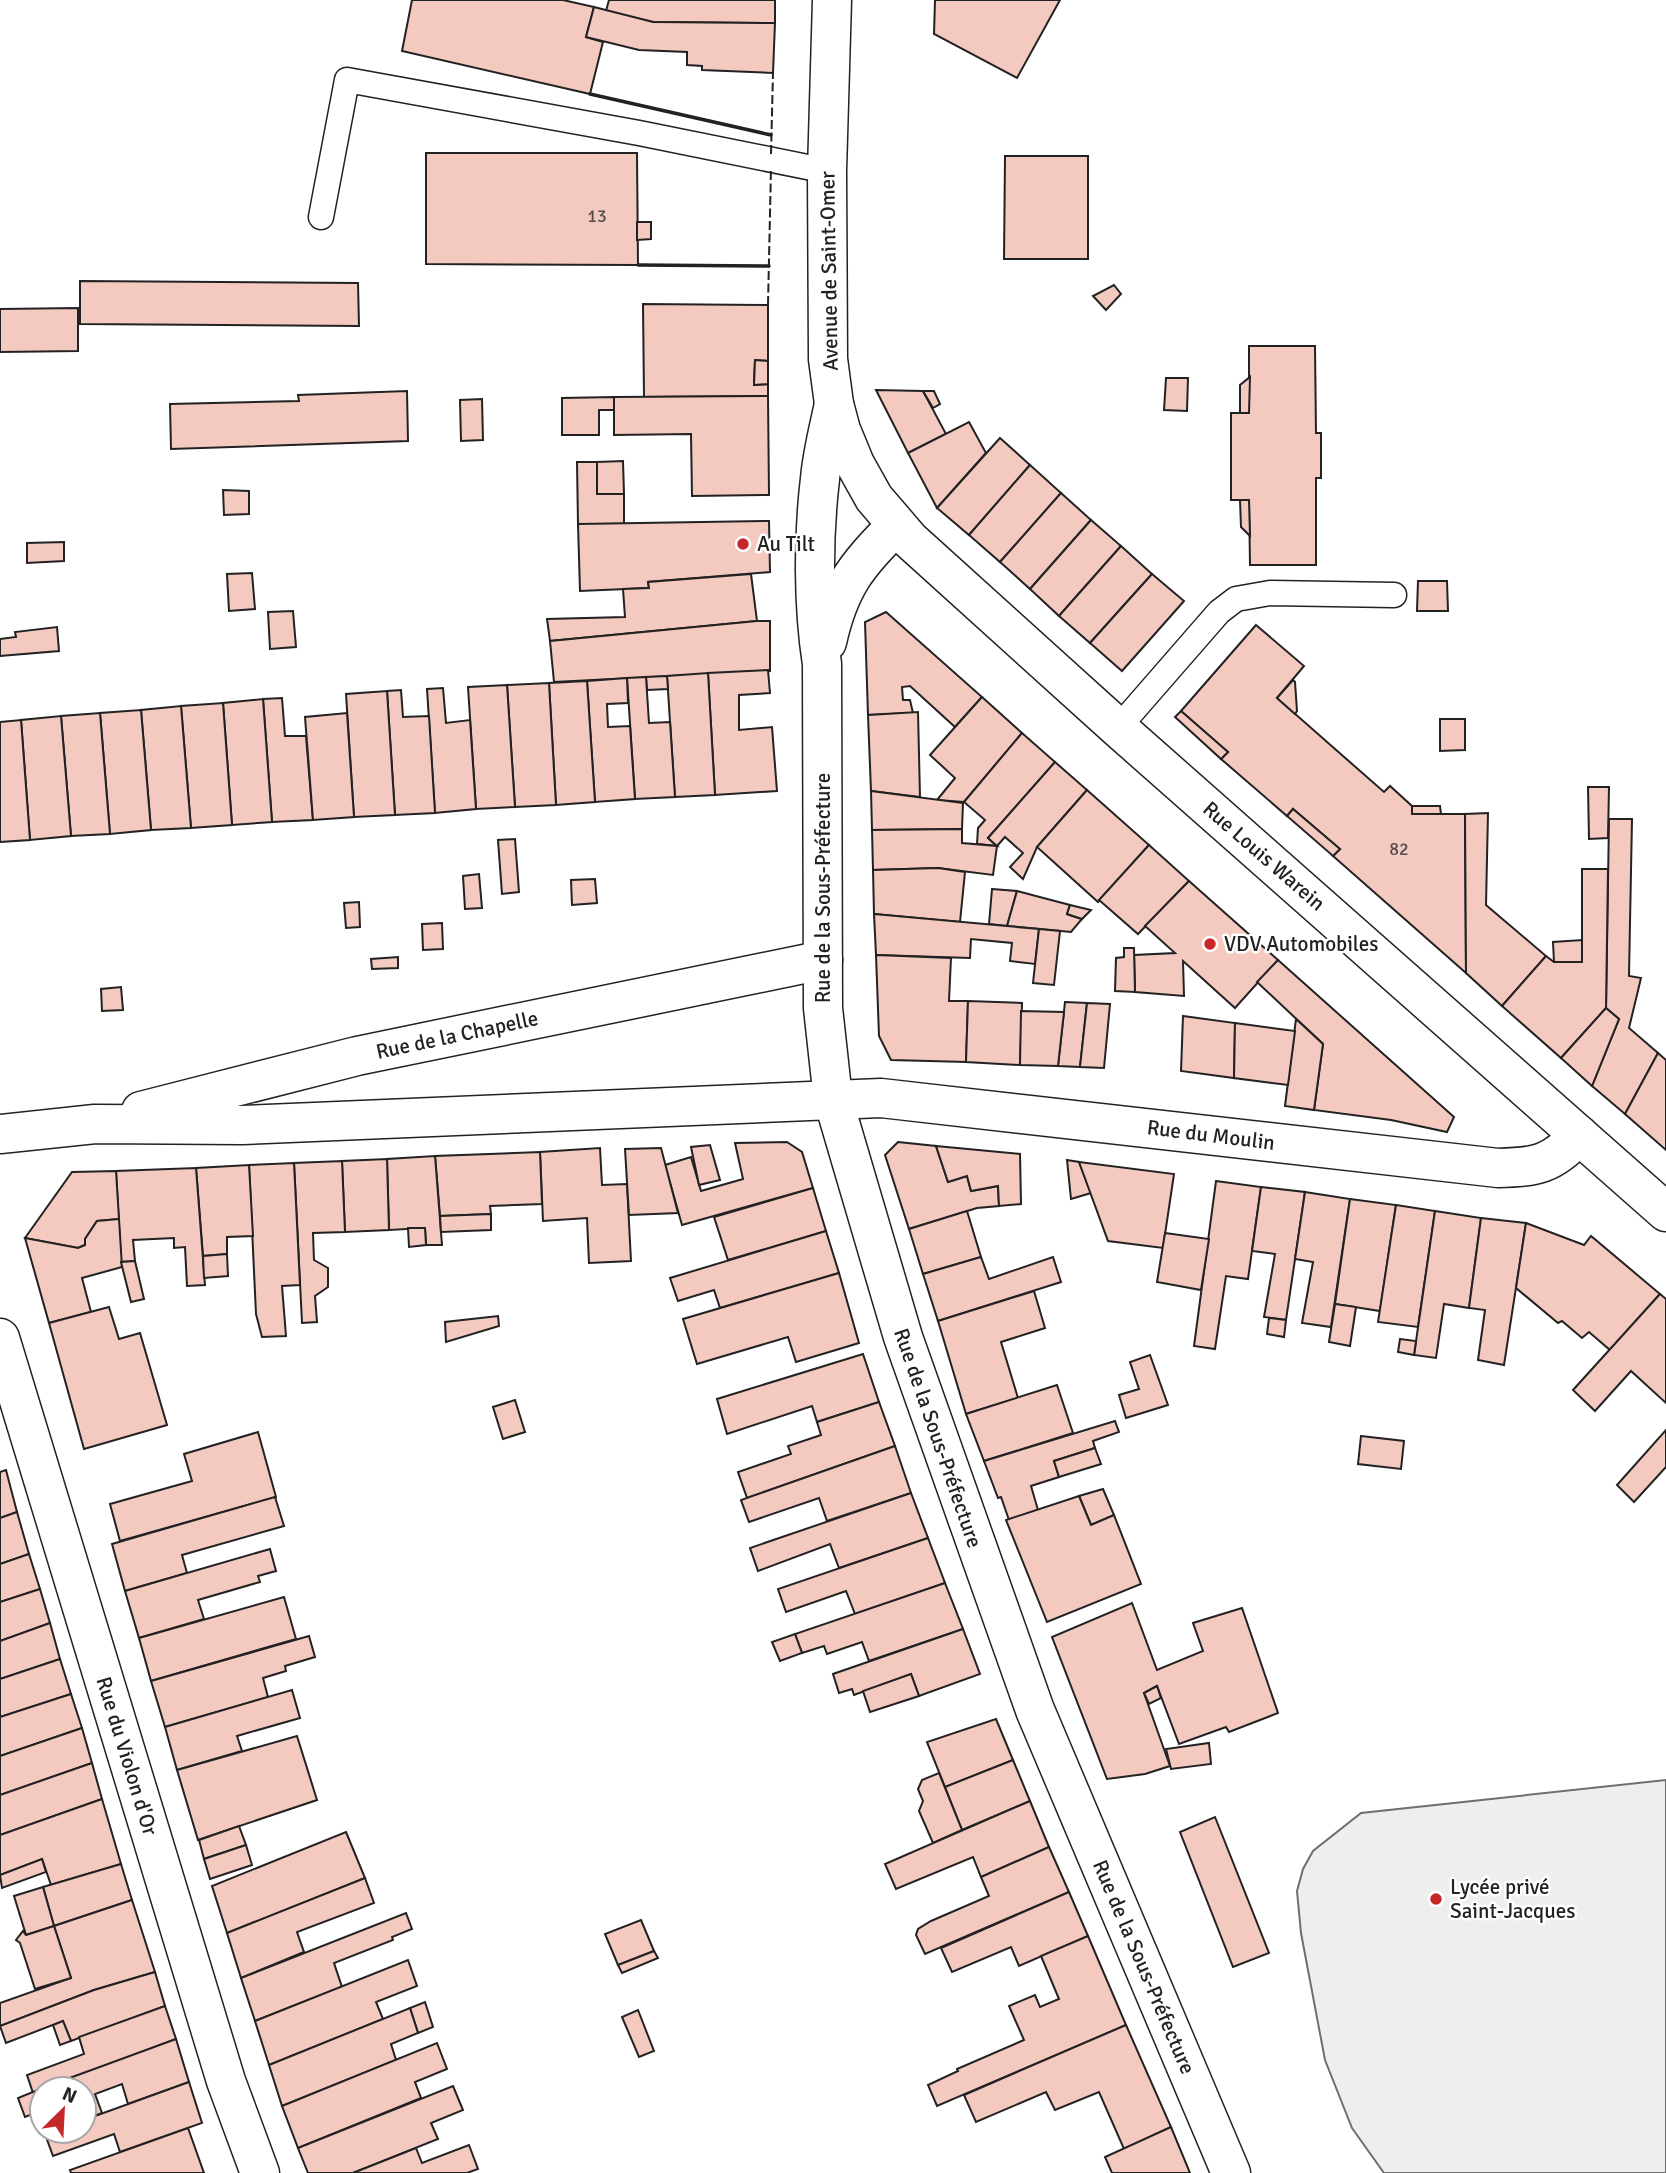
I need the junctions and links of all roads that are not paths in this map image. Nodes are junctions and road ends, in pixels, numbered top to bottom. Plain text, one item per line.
1 (832, 0) edge
2 (827, 171) junction
3 (321, 217) dead end
4 (834, 404) junction
5 (897, 526) junction
6 (1394, 595) dead end
7 (822, 664) junction
8 (1118, 728) junction
9 (823, 960) junction
10 (833, 1098) junction
11 (95, 1124) junction
12 (0, 1134) edge
13 (1579, 1135) junction
14 (1666, 1212) edge
15 (0, 1338) edge
16 (260, 2173) edge
17 (1231, 2173) edge

1 - 2 street, Avenue de Saint-Omer
2 - 3 lane
2 - 4 street, Avenue de Saint-Omer
4 - 5 street, Avenue de Saint-Omer
4 - 7 street, Rue de la Sous-Préfecture
5 - 7 street, Rue de la Sous-Préfecture
5 - 8 street, Rue Louis Warein
6 - 8 lane
7 - 9 street, Rue de la Sous-Préfecture
8 - 13 street, Rue Louis Warein
9 - 10 street, Rue de la Sous-Préfecture
9 - 11 street, Rue de la Chapelle
10 - 11 street, Rue de la Chapelle
10 - 13 street, Rue du Moulin
10 - 17 street, Rue de la Sous-Préfecture
11 - 12 street, Rue de la Chapelle
13 - 14 street, Rue Louis Warein
15 - 16 street, Rue du Violon d'Or

